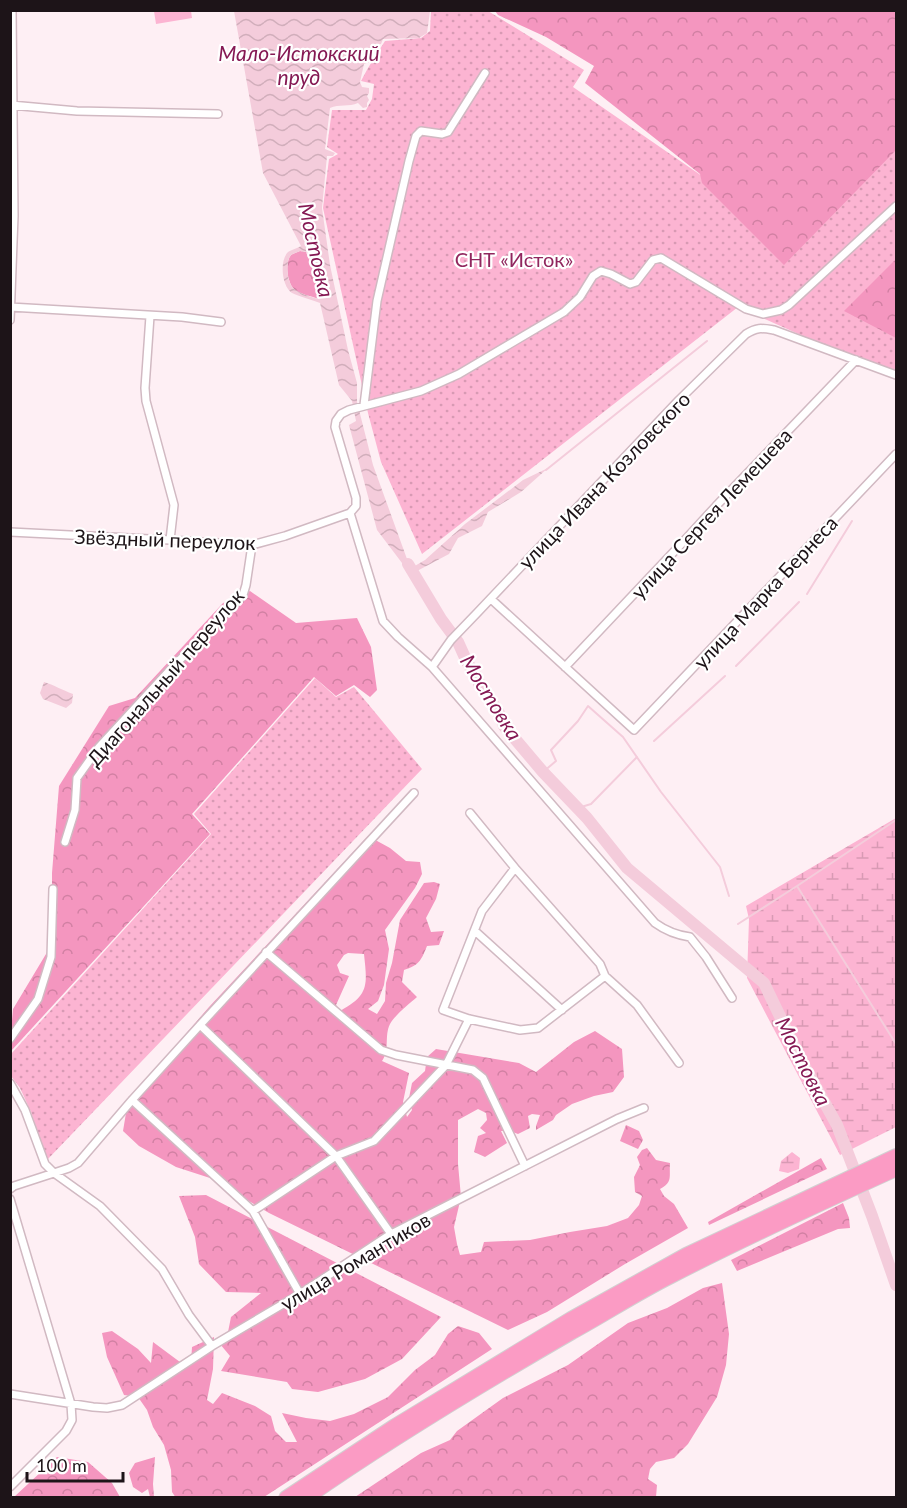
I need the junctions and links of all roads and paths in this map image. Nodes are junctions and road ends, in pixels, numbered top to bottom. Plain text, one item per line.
1 (12, 10) edge
2 (485, 73) dead end
3 (12, 105) edge
4 (218, 114) dead end
5 (897, 206) edge
6 (11, 307) edge
7 (150, 316) junction
8 (10, 320) edge
9 (221, 322) dead end
10 (856, 360) junction
11 (897, 375) edge
12 (362, 406) junction
13 (897, 454) edge
14 (351, 513) junction
15 (10, 532) edge
16 (170, 540) junction
17 (252, 545) junction
18 (491, 598) junction
19 (432, 667) junction
20 (565, 667) junction
21 (414, 793) dead end
22 (470, 813) dead end
23 (65, 842) dead end
24 (515, 868) junction
25 (53, 889) dead end
26 (475, 931) junction
27 (266, 952) junction
28 (605, 976) junction
29 (732, 998) dead end
30 (562, 1010) junction
31 (469, 1019) junction
32 (200, 1025) junction
33 (10, 1039) edge
34 (679, 1063) dead end
35 (446, 1065) junction
36 (10, 1083) edge
37 (132, 1100) junction
38 (644, 1108) dead end
39 (336, 1156) junction
40 (897, 1156) edge
41 (525, 1166) junction
42 (897, 1169) edge
43 (54, 1173) junction
44 (869, 1175) junction
45 (10, 1189) edge
46 (833, 1191) junction
47 (10, 1199) edge
48 (253, 1211) junction
49 (391, 1234) junction
50 (300, 1294) junction
51 (212, 1346) junction
52 (10, 1394) edge
53 (71, 1404) junction
54 (10, 1488) edge
55 (286, 1497) edge
56 (306, 1497) edge

1 - 3 street
2 - 12 street
3 - 4 street
3 - 6 street
5 - 12 street
6 - 7 street
6 - 8 street
7 - 9 street
7 - 16 street
10 - 11 street
10 - 18 street, улица Ивана Козловского
10 - 20 street, улица Сергея Лемешева
12 - 14 street
13 - 20 street, улица Марка Бернеса
14 - 17 street, Звёздный переулок
14 - 19 street
15 - 16 street, Звёздный переулок
16 - 17 street, Звёздный переулок
17 - 23 street, Диагональный переулок
18 - 19 street, улица Ивана Козловского
18 - 20 street
19 - 29 street
21 - 27 street
22 - 24 street
24 - 26 street
24 - 28 street
25 - 33 street
26 - 30 street
26 - 31 street
27 - 32 street
27 - 35 street
28 - 30 street
28 - 34 street
30 - 31 street
31 - 35 street
32 - 37 street
32 - 39 street
35 - 39 street
35 - 41 street
36 - 43 street
37 - 43 street
37 - 48 street
38 - 41 street, улица Романтиков
39 - 48 street
39 - 49 street
40 - 44 highway
41 - 49 street, улица Романтиков
42 - 44 highway
43 - 45 street
43 - 51 street
44 - 46 highway
46 - 55 highway
46 - 56 highway
47 - 53 street
48 - 50 street
49 - 50 street, улица Романтиков
50 - 51 street, улица Романтиков
51 - 53 street, улица Романтиков
52 - 53 street, улица Романтиков
53 - 54 street

